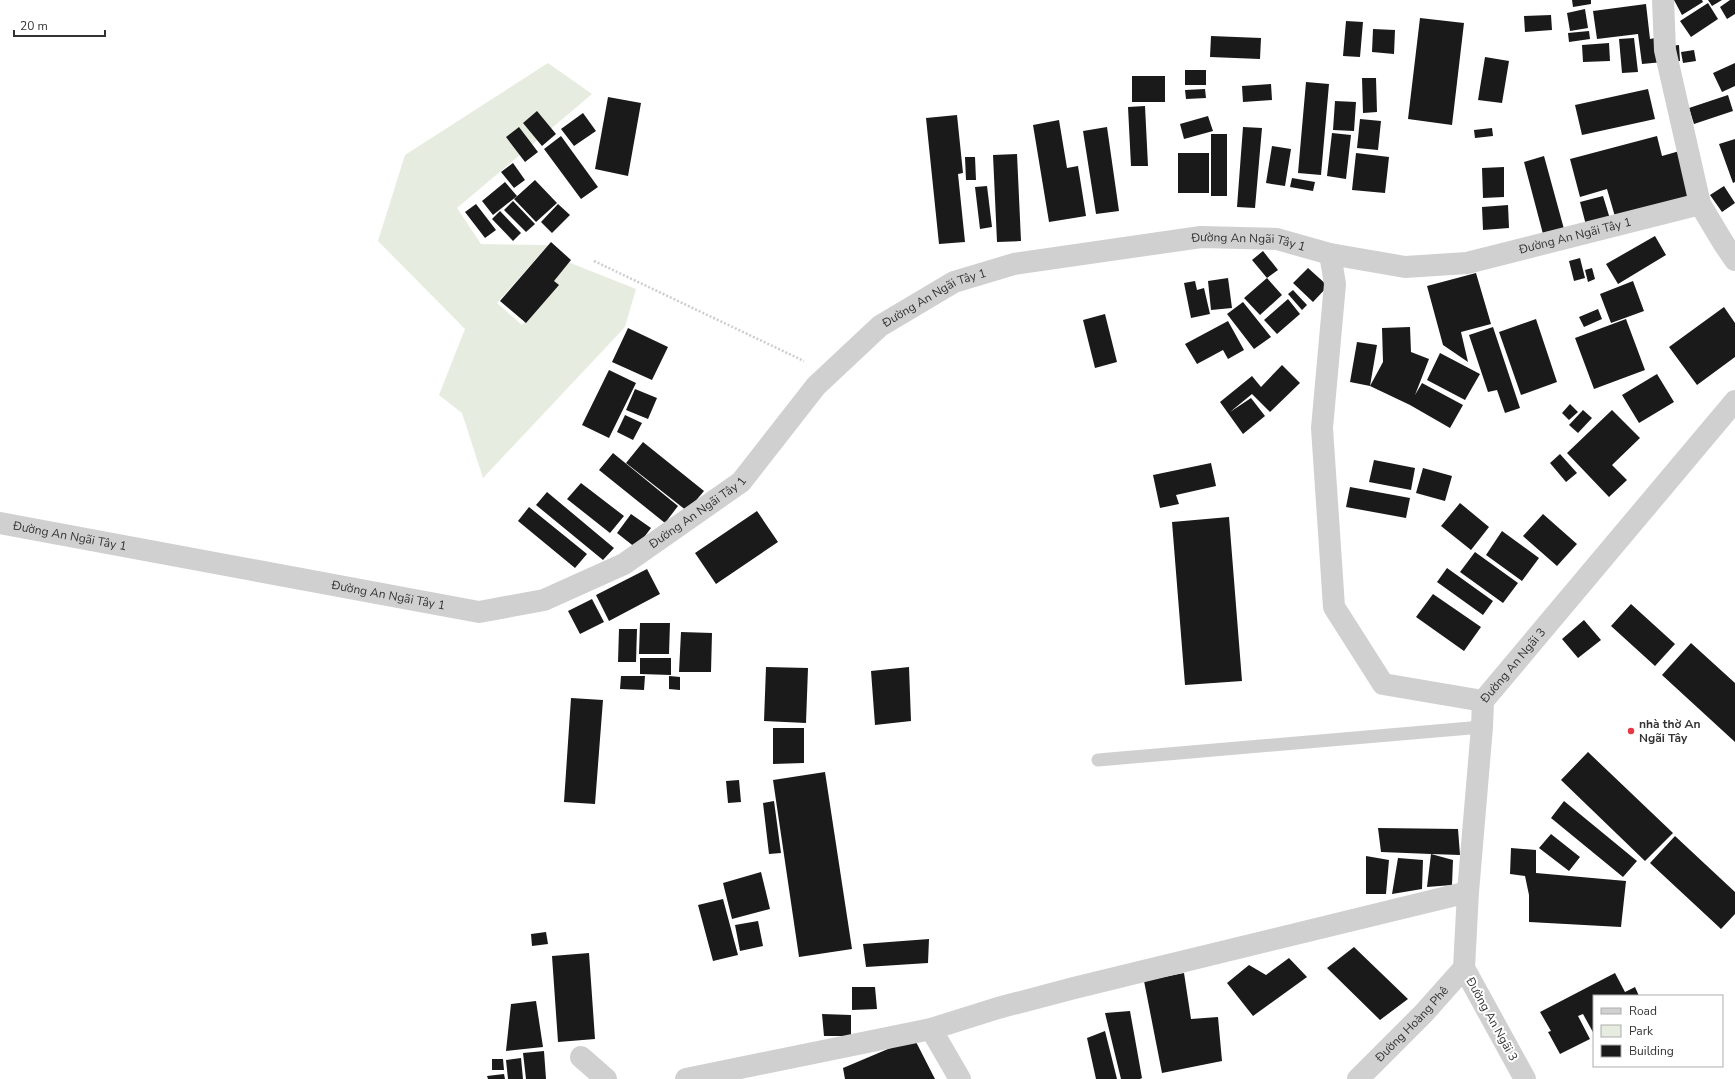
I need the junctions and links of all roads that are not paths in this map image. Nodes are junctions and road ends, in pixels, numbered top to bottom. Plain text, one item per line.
1 (1663, 0) edge
2 (1700, 204) junction
3 (1330, 254) junction
4 (1735, 260) edge
5 (1735, 401) edge
6 (0, 523) edge
7 (1483, 701) junction
8 (1482, 727) junction
9 (1098, 760) dead end
10 (1468, 892) junction
11 (1464, 968) junction
12 (931, 1029) junction
13 (581, 1057) dead end
14 (606, 1079) edge
15 (686, 1079) edge
16 (960, 1079) edge
17 (1358, 1079) edge
18 (1525, 1079) edge

1 - 2 street
2 - 3 street, Đường An Ngãi Tây 1
2 - 4 street
3 - 6 street, Đường An Ngãi Tây 1
3 - 7 street
5 - 7 street, Đường An Ngãi 3
7 - 8 street, Đường An Ngãi 3
8 - 9 lane
8 - 10 street, Đường An Ngãi 3
10 - 11 street, Đường An Ngãi 3
10 - 12 street
11 - 17 street, Đường Hoàng Phê
11 - 18 street, Đường An Ngãi 3
12 - 15 street
12 - 16 street
13 - 14 street

